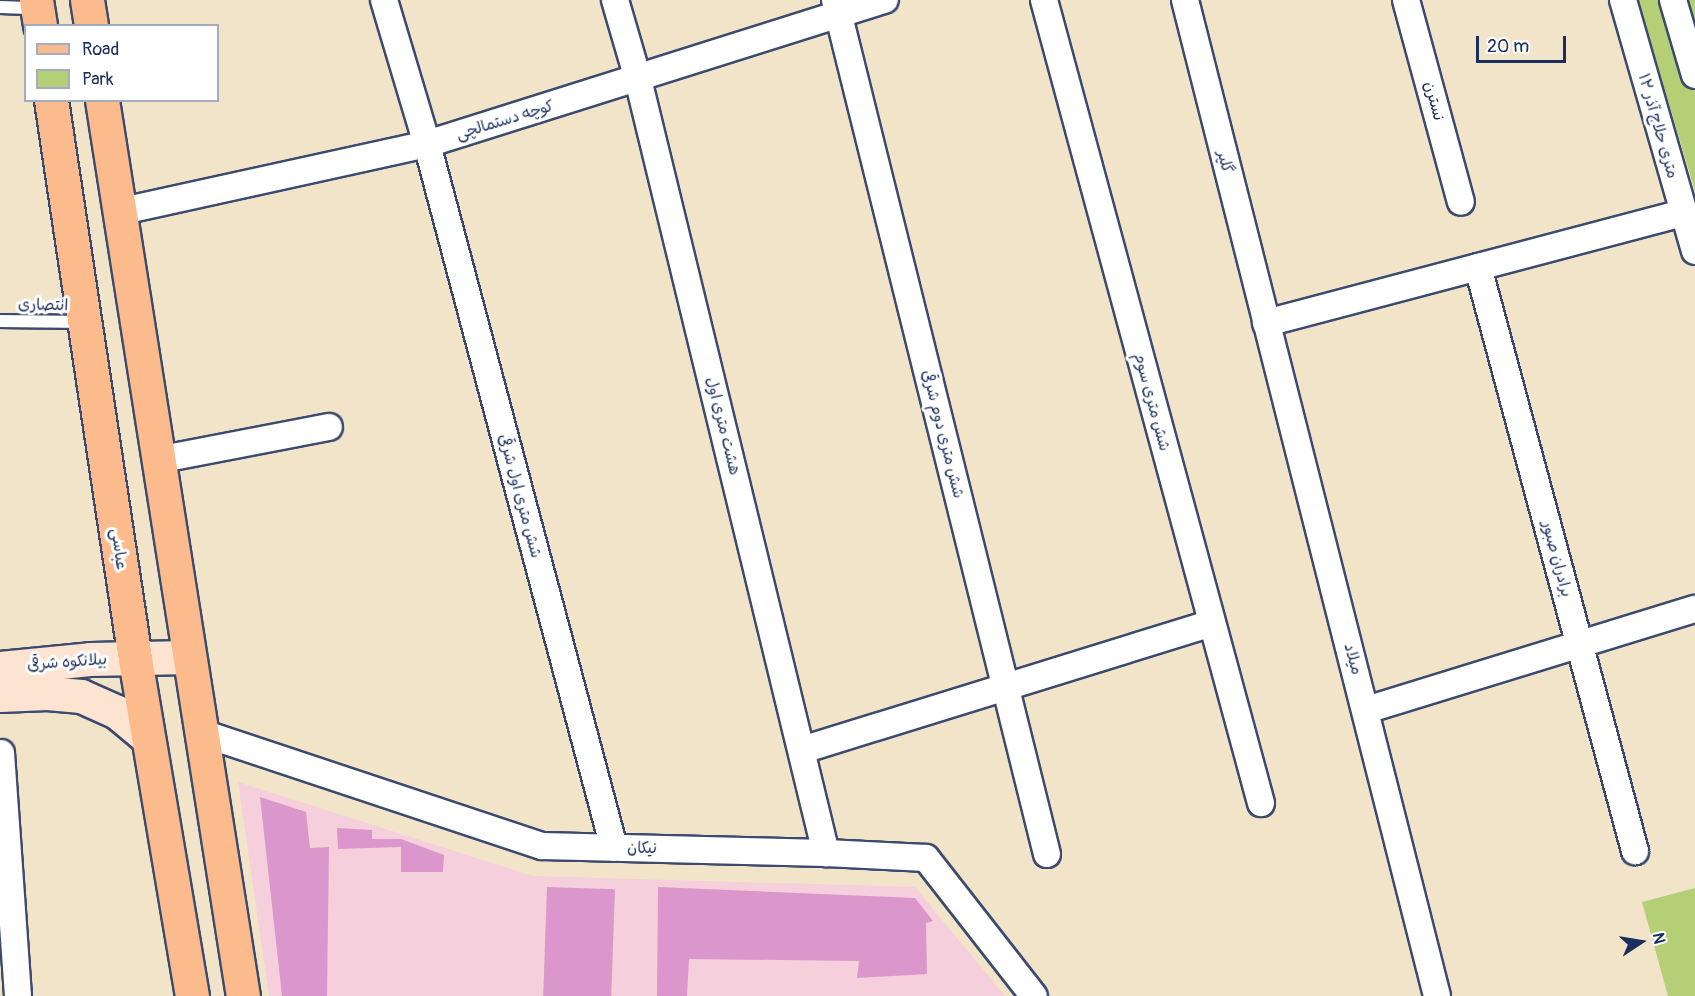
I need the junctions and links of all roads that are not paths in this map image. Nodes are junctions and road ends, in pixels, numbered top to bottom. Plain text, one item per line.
1 (87, 0) edge
2 (384, 0) edge
3 (615, 0) edge
4 (885, 0) edge
5 (1044, 0) edge
6 (1185, 0) edge
7 (1406, 0) edge
8 (1623, 0) edge
9 (1674, 0) edge
10 (0, 7) edge
11 (837, 7) edge
12 (37, 11) edge
13 (91, 24) edge
14 (1695, 75) edge
15 (638, 79) junction
16 (51, 102) edge
17 (102, 102) edge
18 (426, 144) junction
19 (1461, 202) dead end
20 (118, 212) junction
21 (1683, 213) junction
22 (1695, 251) edge
23 (1478, 267) junction
24 (0, 321) edge
25 (86, 322) junction
26 (1266, 323) junction
27 (329, 427) dead end
28 (157, 460) junction
29 (1695, 609) edge
30 (1212, 623) junction
31 (1580, 645) junction
32 (189, 657) junction
33 (135, 659) junction
34 (0, 668) edge
35 (1006, 687) junction
36 (0, 695) edge
37 (1366, 710) junction
38 (202, 733) junction
39 (148, 738) junction
40 (802, 750) junction
41 (1, 753) edge
42 (1261, 803) dead end
43 (614, 848) junction
44 (1635, 851) dead end
45 (826, 853) junction
46 (1047, 854) dead end
47 (18, 996) edge
48 (192, 996) edge
49 (243, 996) edge
50 (1034, 996) edge
51 (1437, 996) edge

1 - 13 main road
2 - 18 street, شش متری اول شرقی
3 - 15 street, هشت متری اول
4 - 11 street, کوچه دستمالچی
5 - 30 street, شش متری سوم
6 - 26 street, گلپر
7 - 19 street, نسترن
8 - 21 street, ۱۲ متری حلاج آذر
9 - 14 street
10 - 12 lane
11 - 15 street, کوچه دستمالچی
11 - 35 street, شش متری دوم شرقی
15 - 18 street, کوچه دستمالچی
15 - 40 street, هشت متری اول
16 - 25 main road, عباسى
17 - 20 main road
18 - 20 street, کوچه دستمالچی
18 - 43 street, شش متری اول شرقی
20 - 28 main road
21 - 22 street, ۱۲ متری حلاج آذر
21 - 23 street
23 - 26 street
23 - 31 street, برادران صبور
24 - 25 lane, انتصاری
25 - 33 main road, عباسى
26 - 37 street, میلاد
27 - 28 street
28 - 32 main road
29 - 31 street
30 - 35 street
30 - 42 street, شش متری سوم
31 - 37 street
31 - 44 street, برادران صبور
32 - 33 main road, بیلانکوه شرقی
32 - 38 main road
33 - 34 main road, بیلانکوه شرقی
33 - 39 main road, عباسى
35 - 40 street
35 - 46 street, شش متری دوم شرقی
36 - 39 main road, بیلانکوه شرقی
37 - 51 street, میلاد
38 - 43 street, نیکان
38 - 49 main road
39 - 48 main road, عباسى
40 - 45 street, هشت متری اول
41 - 47 street
43 - 45 street, نیکان
45 - 50 street, نیکان

